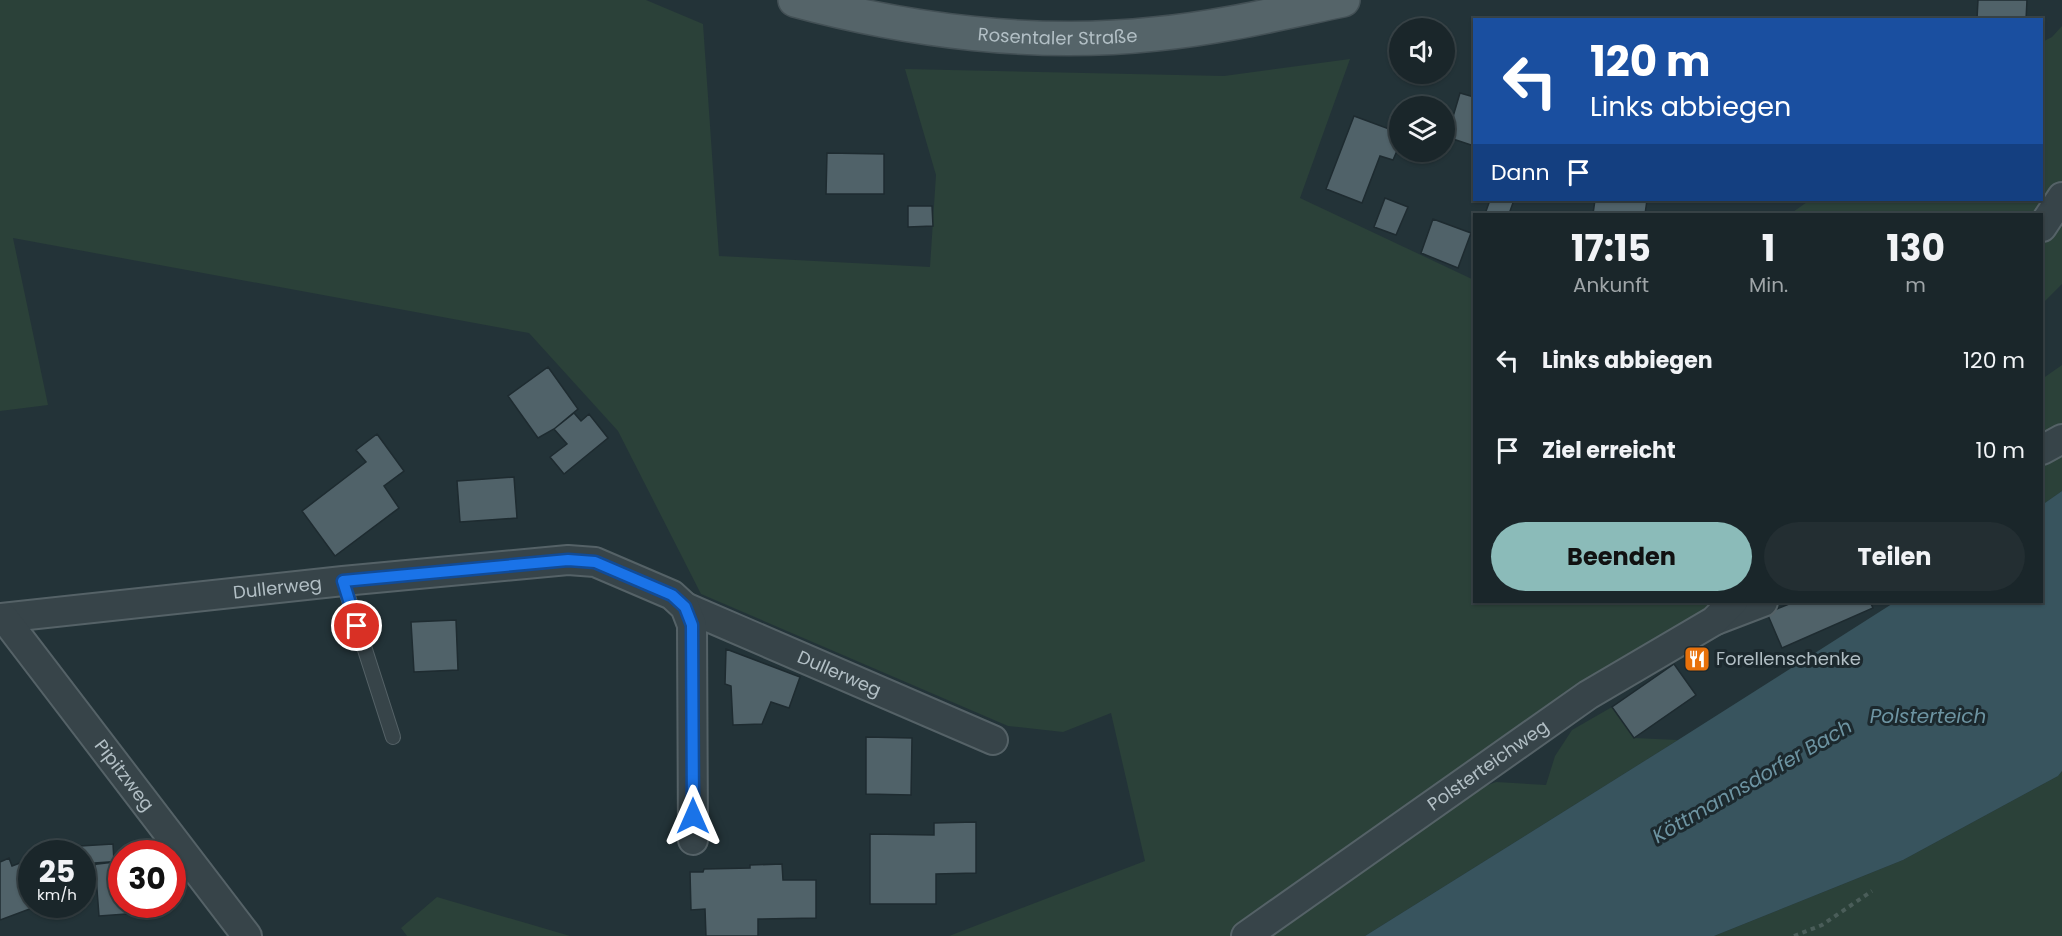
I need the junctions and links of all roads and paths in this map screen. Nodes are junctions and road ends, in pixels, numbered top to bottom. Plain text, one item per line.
1 (795, 0) edge
2 (1331, 3) edge
3 (2062, 197) edge
4 (2043, 226) edge
5 (2062, 439) edge
6 (2043, 449) edge
7 (343, 581) junction
8 (1759, 603) edge
9 (685, 607) junction
10 (1723, 611) edge
11 (2, 618) edge
12 (393, 737) dead end
13 (993, 740) dead end
14 (693, 840) dead end
15 (1872, 891) dead end
16 (247, 936) edge
17 (1246, 936) edge
18 (1794, 936) edge

1 - 2 main road, Rosentaler Straße
3 - 4 street
5 - 6 street
7 - 9 street, Dullerweg
7 - 11 street, Dullerweg
7 - 12 lane
8 - 10 street, Polsterteichweg
9 - 13 street, Dullerweg
9 - 14 street
10 - 17 street, Polsterteichweg
11 - 16 street, Pipitzweg
15 - 18 path

